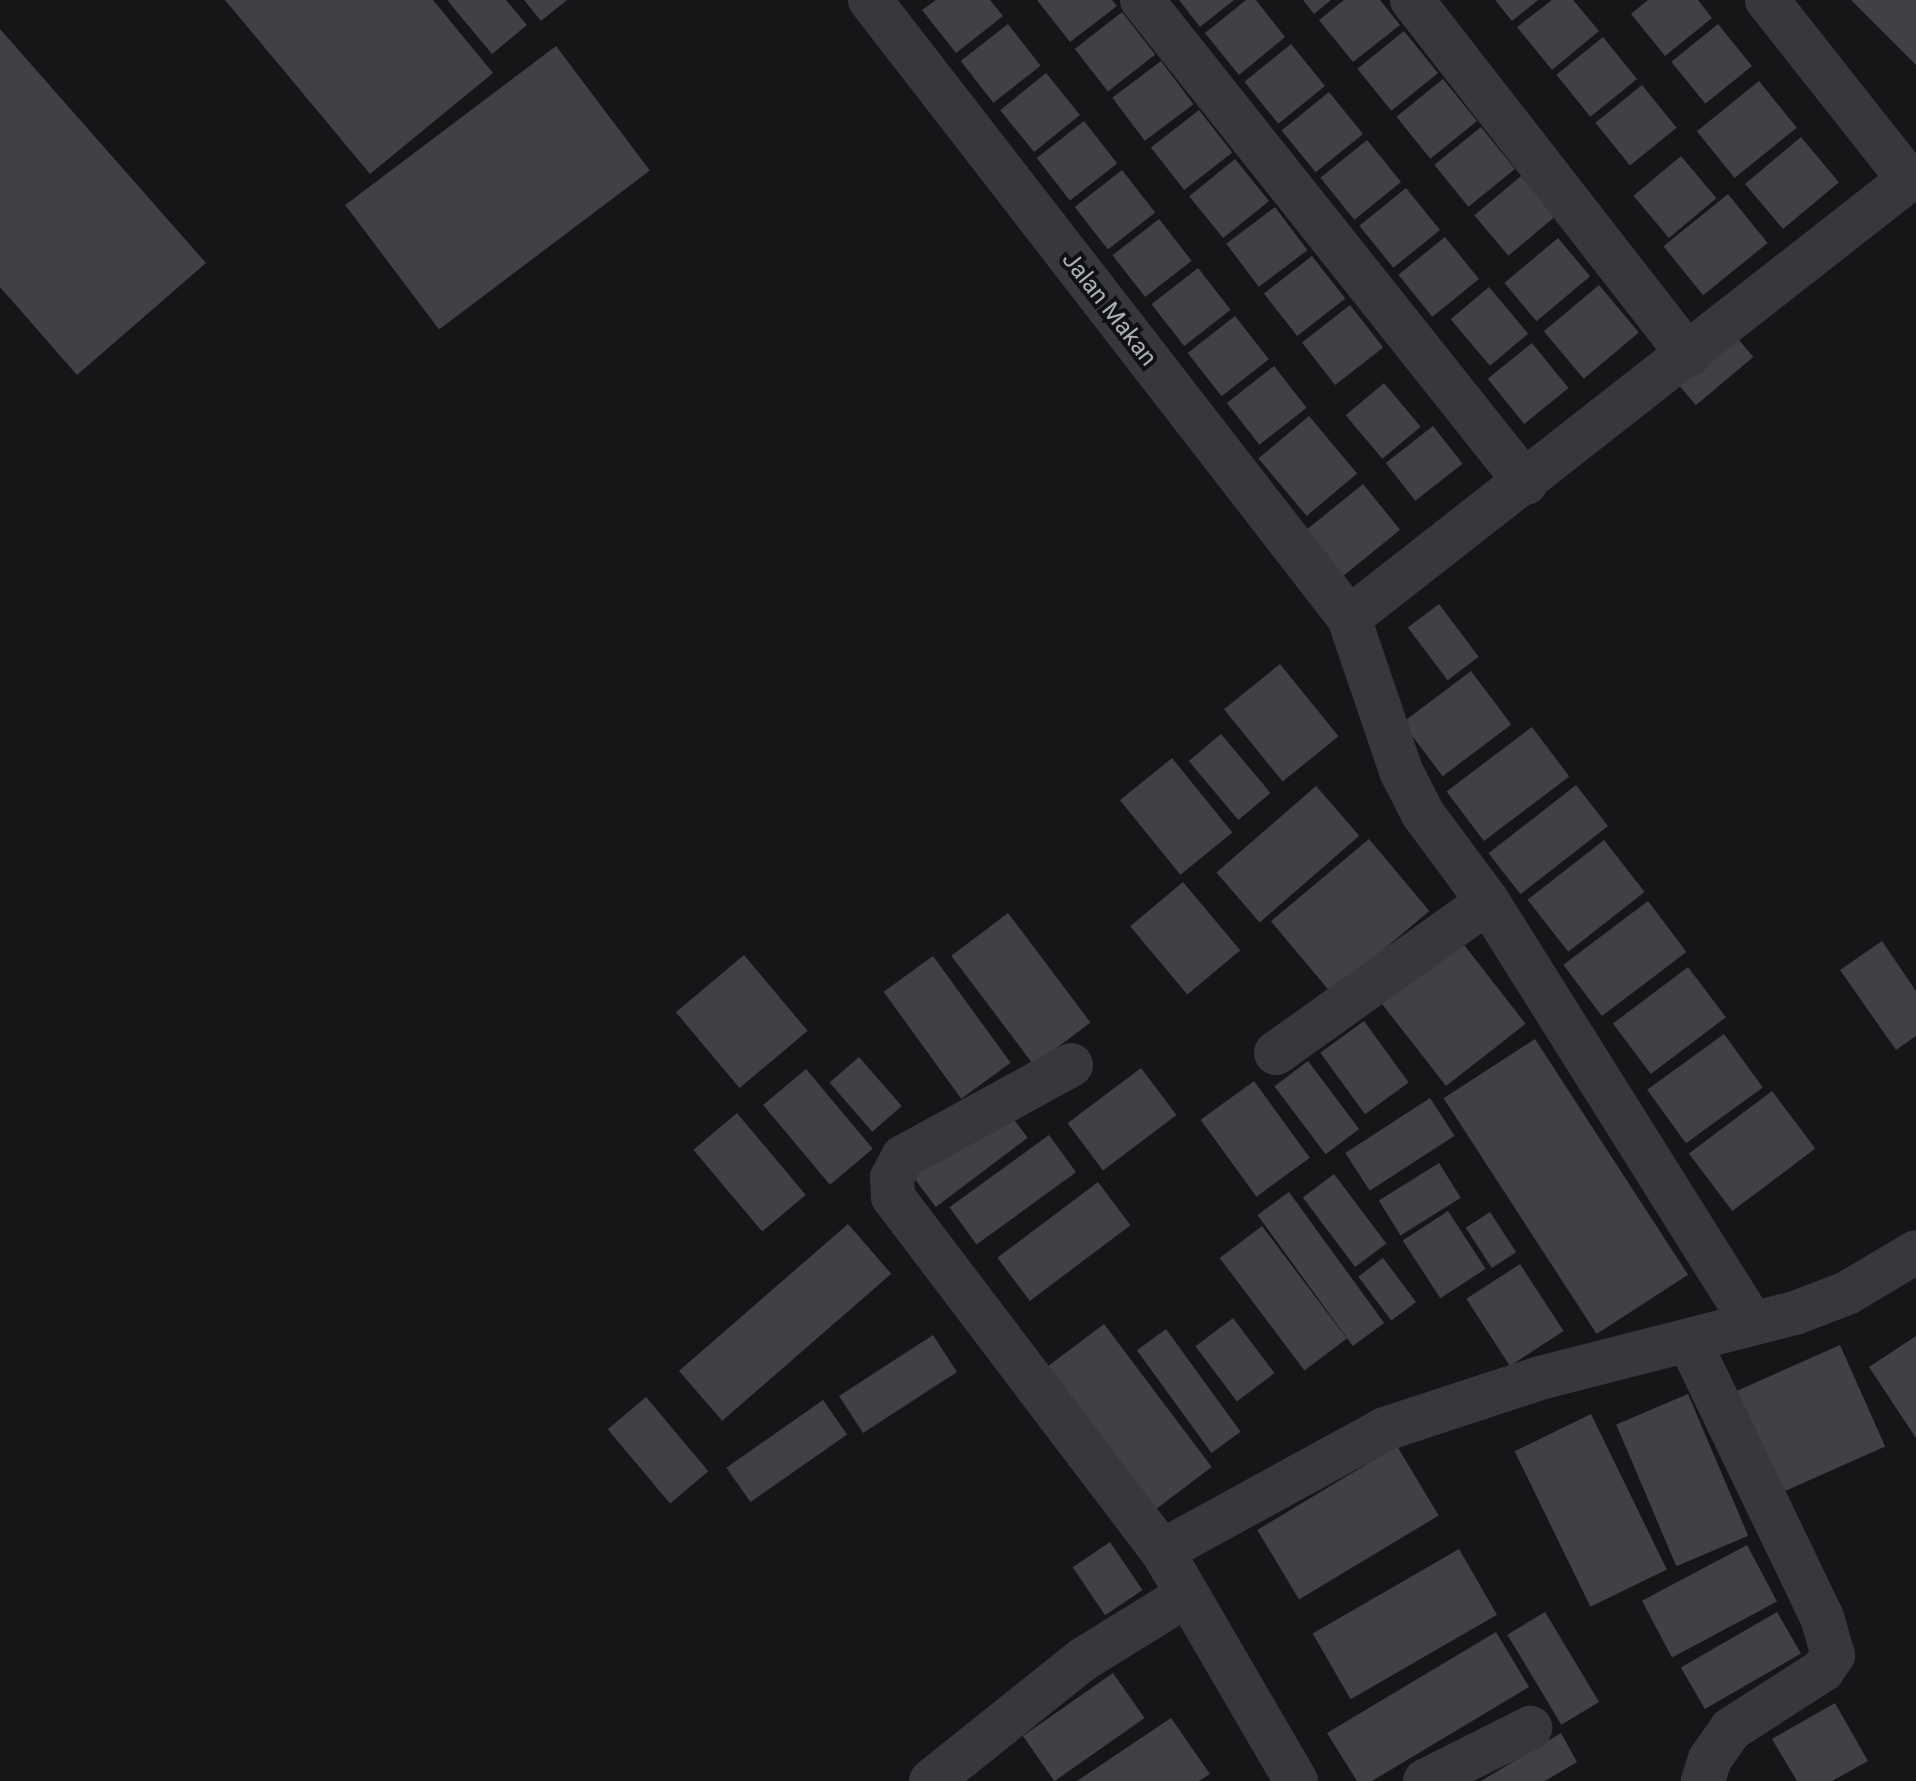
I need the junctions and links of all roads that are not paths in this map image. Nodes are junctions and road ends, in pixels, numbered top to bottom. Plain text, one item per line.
1 (870, 0) edge
2 (1142, 0) edge
3 (1412, 0) edge
4 (1770, 1) edge
5 (1913, 177) edge
6 (1688, 355) junction
7 (1526, 483) junction
8 (1349, 618) junction
9 (1488, 902) junction
10 (1276, 1053) dead end
11 (1071, 1065) dead end
12 (1916, 1252) edge
13 (1751, 1322) junction
14 (1689, 1341) junction
15 (1162, 1551) junction
16 (1187, 1595) junction
17 (1530, 1728) dead end
18 (931, 1781) edge
19 (1296, 1781) edge
20 (1425, 1781) edge
21 (1703, 1781) edge

1 - 8 street, Jalan Makan
2 - 7 street
3 - 6 street
4 - 5 street
5 - 6 street
6 - 7 street
7 - 8 street
8 - 9 street, Jalan Makan
9 - 10 street
9 - 13 street, Jalan Makan
11 - 15 street
12 - 13 street
13 - 14 street
14 - 15 street
14 - 21 street
15 - 16 street
16 - 18 street
16 - 19 street
17 - 20 street

